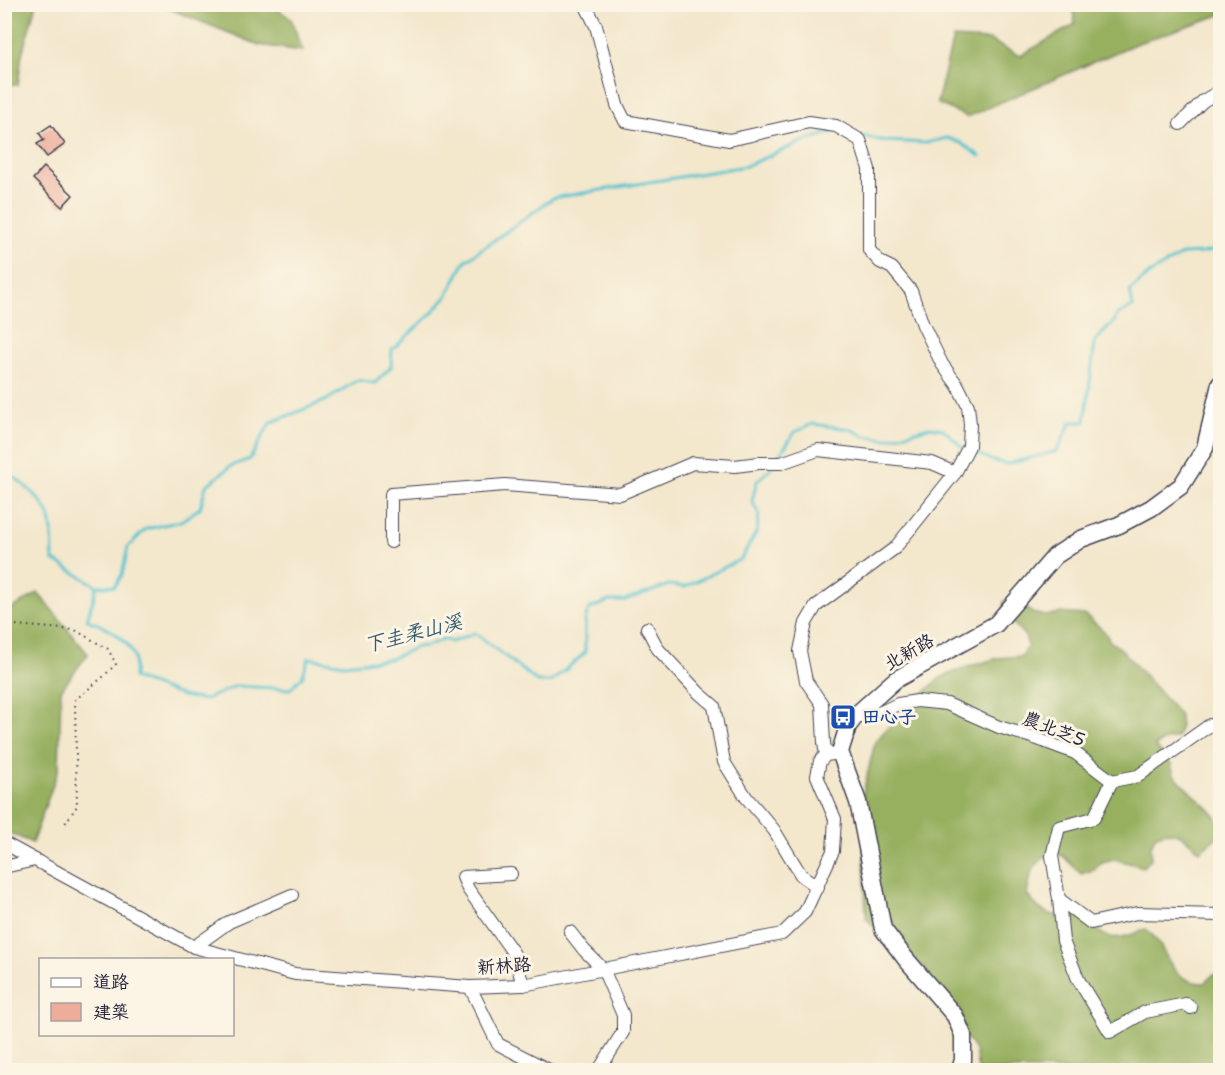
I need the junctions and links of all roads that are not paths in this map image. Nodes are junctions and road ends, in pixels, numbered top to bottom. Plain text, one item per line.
1 (585, 4) edge
2 (1221, 91) edge
3 (1180, 124) dead end
4 (1221, 384) edge
5 (955, 473) junction
6 (391, 542) dead end
7 (647, 628) dead end
8 (858, 713) junction
9 (1221, 725) edge
10 (833, 754) junction
11 (1112, 781) junction
12 (4, 843) edge
13 (35, 860) junction
14 (4, 867) edge
15 (511, 874) dead end
16 (818, 887) junction
17 (292, 895) dead end
18 (1059, 899) junction
19 (1221, 915) edge
20 (570, 932) dead end
21 (194, 947) junction
22 (603, 969) junction
23 (523, 985) junction
24 (470, 987) junction
25 (1191, 1008) dead end
26 (549, 1071) edge
27 (599, 1071) edge
28 (960, 1071) edge

1 - 5 street, 新林路
2 - 3 street
4 - 8 main road, 北新路
5 - 6 street
5 - 10 street, 新林路
7 - 16 street
8 - 10 main road, 北新路
8 - 11 street, 農北芝5
9 - 11 street
10 - 16 street, 新林路
10 - 28 main road
11 - 18 street
12 - 13 street, 新林路
13 - 14 street
13 - 21 street, 新林路
15 - 23 street
16 - 22 street, 新林路
17 - 21 street
18 - 19 street
18 - 25 street
20 - 22 street
21 - 24 street, 新林路
22 - 23 street, 新林路
22 - 27 street
23 - 24 street, 新林路
24 - 26 street

